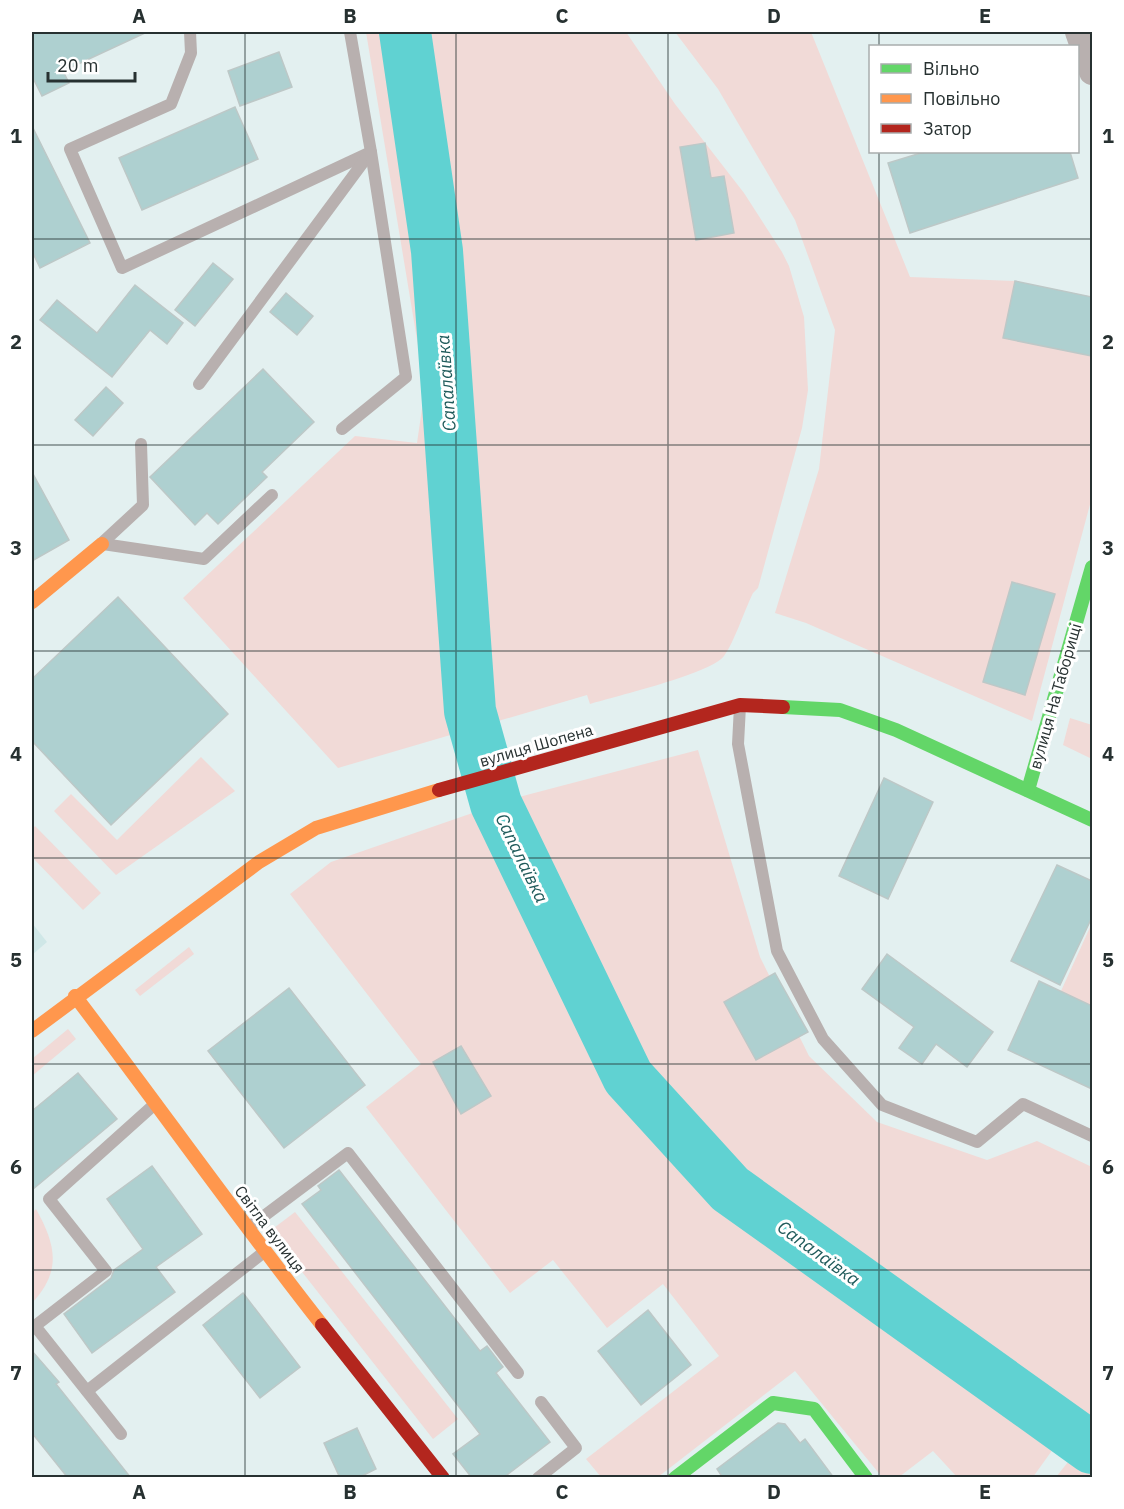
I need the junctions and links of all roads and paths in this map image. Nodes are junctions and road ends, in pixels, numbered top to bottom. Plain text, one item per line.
1 (190, 32) edge
2 (350, 32) edge
3 (1078, 32) edge
4 (1092, 72) edge
5 (371, 152) junction
6 (199, 384) dead end
7 (342, 429) dead end
8 (141, 444) dead end
9 (272, 495) dead end
10 (102, 544) junction
11 (1092, 567) edge
12 (32, 602) edge
13 (740, 705) junction
14 (1028, 790) junction
15 (1092, 820) edge
16 (75, 996) junction
17 (32, 1030) edge
18 (157, 1102) junction
19 (1092, 1136) edge
20 (247, 1229) junction
21 (265, 1251) junction
22 (518, 1373) dead end
23 (87, 1391) junction
24 (541, 1402) dead end
25 (121, 1434) dead end
26 (443, 1478) edge
27 (538, 1478) edge
28 (675, 1478) edge
29 (866, 1478) edge

1 - 5 lane
2 - 5 lane
3 - 4 street
5 - 6 lane
5 - 7 lane
8 - 10 lane
9 - 10 lane
10 - 12 street
11 - 14 street, вулиця На Таборищі
13 - 14 street, вулиця Шопена
13 - 16 street, вулиця Шопена
13 - 19 lane
14 - 15 street, вулиця Шопена
16 - 17 street, вулиця Шопена
16 - 18 street, Світла вулиця
18 - 20 street, Світла вулиця
18 - 23 lane
20 - 21 street, Світла вулиця
20 - 22 lane
21 - 23 lane
21 - 26 street, Світла вулиця
23 - 25 lane
24 - 27 lane
28 - 29 street

